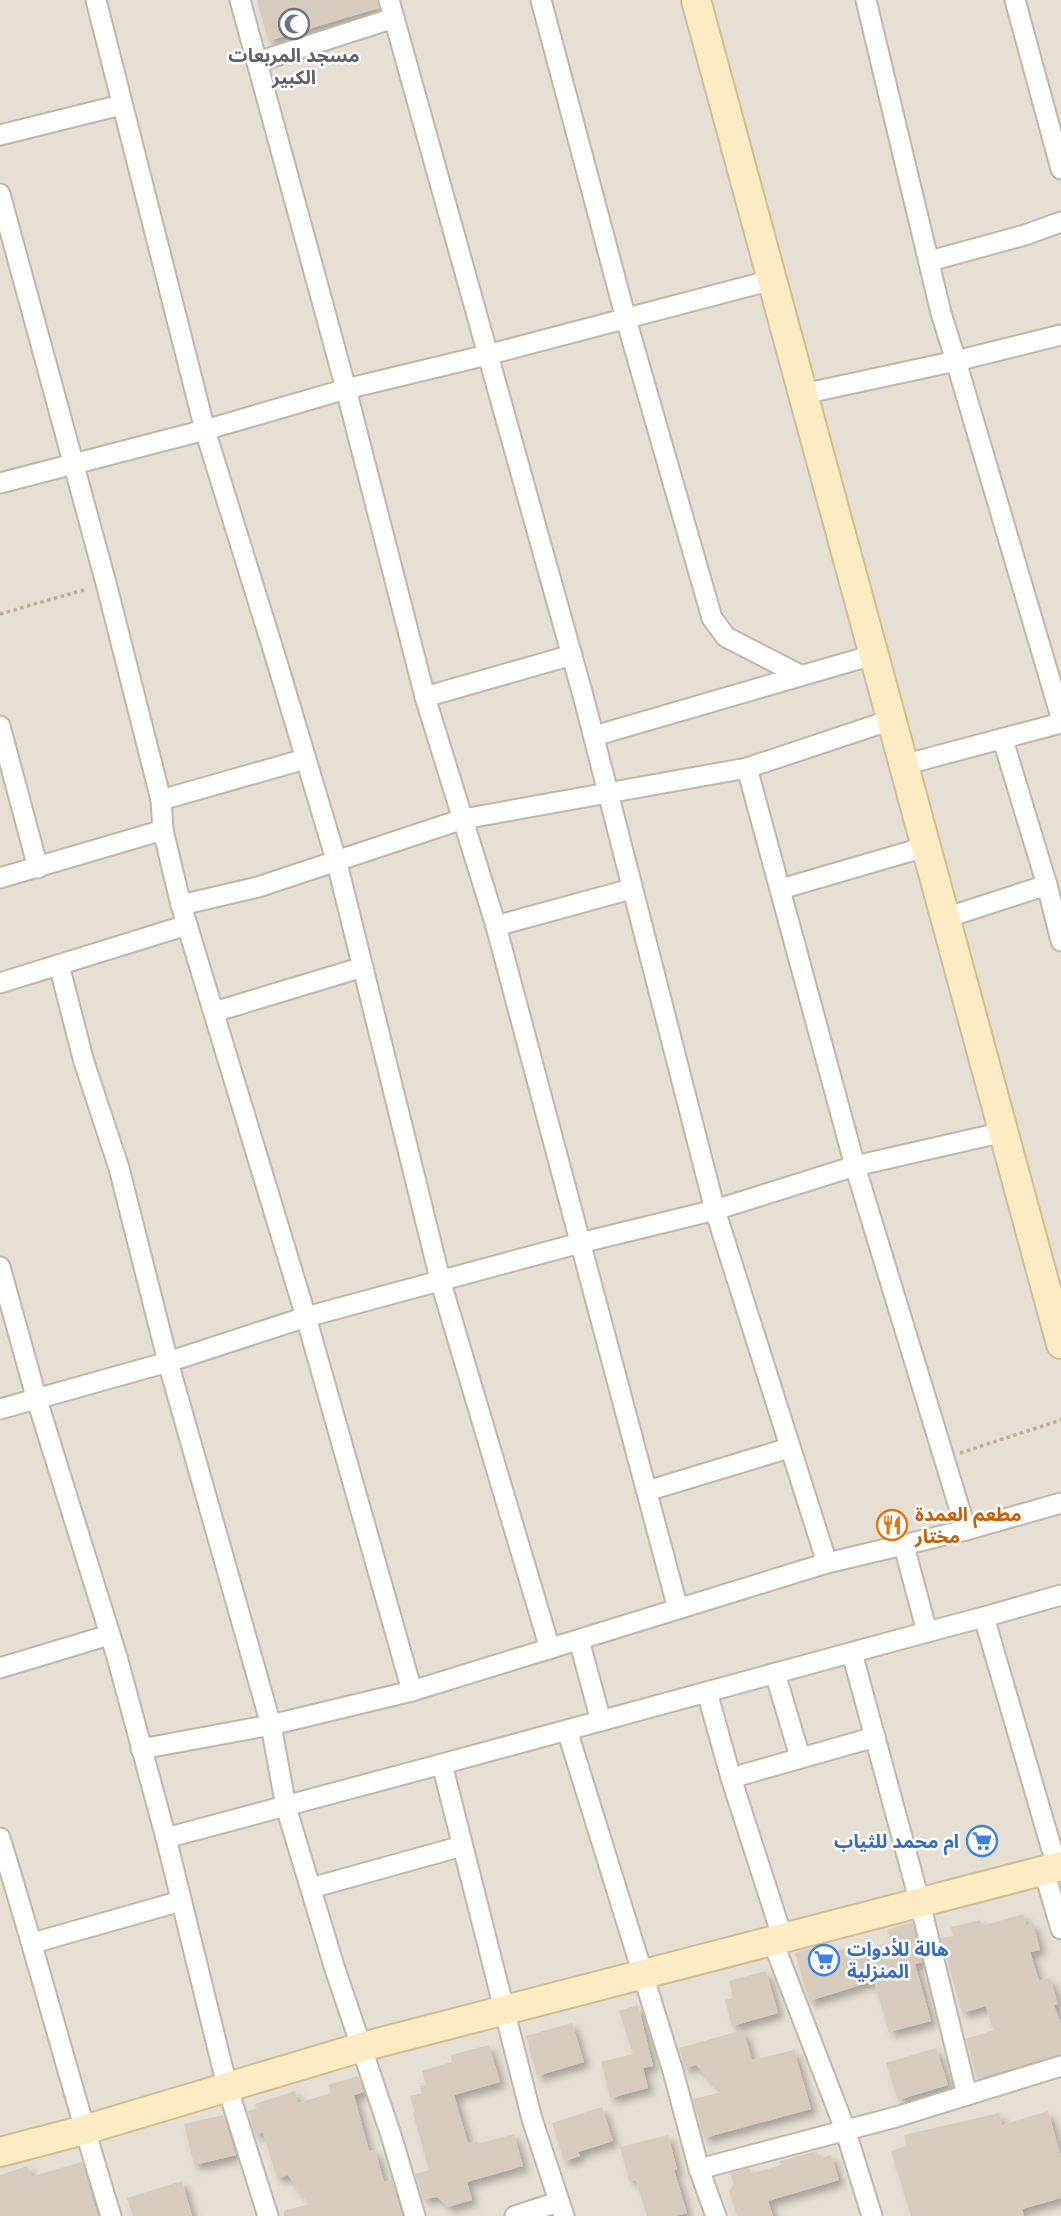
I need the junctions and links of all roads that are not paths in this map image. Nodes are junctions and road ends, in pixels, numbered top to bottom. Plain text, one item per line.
1 (96, 0) edge
2 (240, 0) edge
3 (541, 0) edge
4 (696, 0) edge
5 (866, 0) edge
6 (1015, 0) edge
7 (392, 9) edge
8 (257, 62) junction
9 (121, 105) junction
10 (0, 135) edge
11 (1061, 169) edge
12 (0, 194) edge
13 (1061, 222) edge
14 (930, 261) junction
15 (772, 280) junction
16 (626, 319) junction
17 (1061, 335) edge
18 (487, 355) junction
19 (956, 361) junction
20 (346, 389) junction
21 (803, 394) junction
22 (205, 430) junction
23 (73, 464) junction
24 (0, 483) edge
25 (572, 655) junction
26 (873, 655) junction
27 (800, 675) junction
28 (425, 697) junction
29 (1061, 717) edge
30 (891, 720) junction
31 (1061, 723) edge
32 (0, 726) edge
33 (594, 736) junction
34 (1003, 740) junction
35 (4, 753) edge
36 (305, 760) junction
37 (903, 765) junction
38 (747, 768) junction
39 (609, 794) junction
40 (161, 800) junction
41 (463, 820) junction
42 (163, 830) junction
43 (925, 847) junction
44 (337, 863) junction
45 (38, 868) junction
46 (0, 878) edge
47 (1047, 885) junction
48 (631, 889) junction
49 (781, 889) junction
50 (181, 905) junction
51 (945, 918) junction
52 (187, 925) junction
53 (496, 926) junction
54 (1061, 942) edge
55 (59, 965) junction
56 (363, 967) junction
57 (0, 983) edge
58 (214, 1012) junction
59 (1004, 1132) junction
60 (855, 1166) junction
61 (715, 1210) junction
62 (580, 1243) junction
63 (0, 1267) edge
64 (441, 1283) junction
65 (1054, 1288) edge
66 (306, 1317) junction
67 (1061, 1344) edge
68 (168, 1362) junction
69 (37, 1400) junction
70 (0, 1409) edge
71 (789, 1448) junction
72 (647, 1491) junction
73 (1061, 1503) edge
74 (966, 1530) junction
75 (904, 1546) junction
76 (827, 1563) junction
77 (1061, 1595) edge
78 (678, 1609) junction
79 (984, 1617) junction
80 (927, 1632) junction
81 (109, 1635) junction
82 (579, 1640) junction
83 (550, 1649) junction
84 (852, 1653) junction
85 (0, 1668) edge
86 (775, 1674) junction
87 (412, 1691) junction
88 (707, 1692) junction
89 (601, 1721) junction
90 (271, 1725) junction
91 (567, 1730) junction
92 (875, 1737) junction
93 (141, 1749) junction
94 (800, 1757) junction
95 (442, 1765) junction
96 (732, 1778) junction
97 (286, 1807) junction
98 (0, 1838) edge
99 (166, 1838) junction
100 (462, 1846) junction
101 (1054, 1868) edge
102 (311, 1888) junction
103 (181, 1901) junction
104 (920, 1903) junction
105 (1061, 1929) edge
106 (778, 1940) junction
107 (33, 1943) junction
108 (644, 1976) junction
109 (504, 2011) junction
110 (362, 2047) junction
111 (1061, 2066) edge
112 (227, 2086) junction
113 (967, 2095) junction
114 (845, 2129) junction
115 (84, 2130) junction
116 (0, 2152) edge
117 (699, 2169) junction
118 (561, 2209) edge
119 (111, 2216) edge
120 (268, 2216) edge
121 (415, 2216) edge
122 (515, 2216) edge
123 (716, 2216) edge
124 (872, 2216) edge

1 - 9 street
2 - 8 street
3 - 16 street
4 - 15 street
5 - 14 street
6 - 11 street
7 - 8 street
7 - 18 street
8 - 20 street
9 - 10 street
9 - 22 street
12 - 23 street
13 - 14 street
14 - 19 street
15 - 16 street
15 - 21 street
16 - 18 street
16 - 27 street
17 - 19 street
18 - 20 street
18 - 25 street
19 - 21 street
19 - 29 street
20 - 22 street
20 - 28 street
21 - 26 street
22 - 23 street
22 - 36 street
23 - 24 street
23 - 40 street
25 - 28 street
25 - 33 street
26 - 27 street
26 - 30 street
27 - 33 street
28 - 41 street
30 - 37 street
30 - 38 street
31 - 34 street
32 - 35 street
33 - 39 street
34 - 37 street
34 - 47 street
35 - 45 street
36 - 40 street
36 - 44 street
37 - 43 street
38 - 39 street
38 - 49 street
39 - 41 street
39 - 48 street
40 - 42 street
41 - 44 street
41 - 53 street
42 - 45 street
42 - 50 street
43 - 49 street
43 - 51 street
44 - 50 street
44 - 56 street
45 - 46 street
47 - 51 street
47 - 54 street
48 - 53 street
48 - 61 street
49 - 60 street
50 - 52 street
51 - 59 street
52 - 55 street
52 - 58 street
53 - 62 street
55 - 57 street
55 - 68 street
56 - 58 street
56 - 64 street
58 - 66 street
59 - 60 street
59 - 65 street
60 - 61 street
60 - 74 street
61 - 62 street
61 - 71 street
62 - 64 street
62 - 72 street
63 - 69 street
64 - 66 street
64 - 83 street
65 - 67 street
66 - 68 street
66 - 87 street
68 - 69 street
68 - 90 street
69 - 70 street
69 - 81 street
71 - 72 street
71 - 76 street
72 - 78 street
73 - 74 street
74 - 75 street
75 - 76 street
75 - 80 street
76 - 78 street
77 - 79 street
78 - 82 street
79 - 80 street
79 - 101 street
80 - 84 street
81 - 85 street
81 - 93 street
82 - 83 street
82 - 89 street
83 - 87 street
84 - 86 street
84 - 92 street
86 - 88 street
86 - 94 street
87 - 90 street
88 - 89 street
88 - 96 street
89 - 91 street
90 - 93 street
90 - 97 street
91 - 95 street
91 - 108 street
92 - 94 street
92 - 104 street
93 - 99 street
94 - 96 street
95 - 97 street
95 - 100 street
96 - 106 street
97 - 99 street
97 - 102 street
98 - 107 street
99 - 103 street
100 - 102 street
100 - 109 street
101 - 104 street
101 - 105 street
102 - 110 street
103 - 107 street
103 - 112 street
104 - 106 street
104 - 113 street
106 - 108 street
106 - 114 street
107 - 115 street
108 - 109 street
108 - 117 street
109 - 110 street
109 - 118 street
110 - 112 street
110 - 121 street
111 - 113 street
112 - 115 street
112 - 120 street
113 - 114 street
114 - 117 street
114 - 124 street
115 - 116 street
115 - 119 street
117 - 123 street
118 - 122 street

